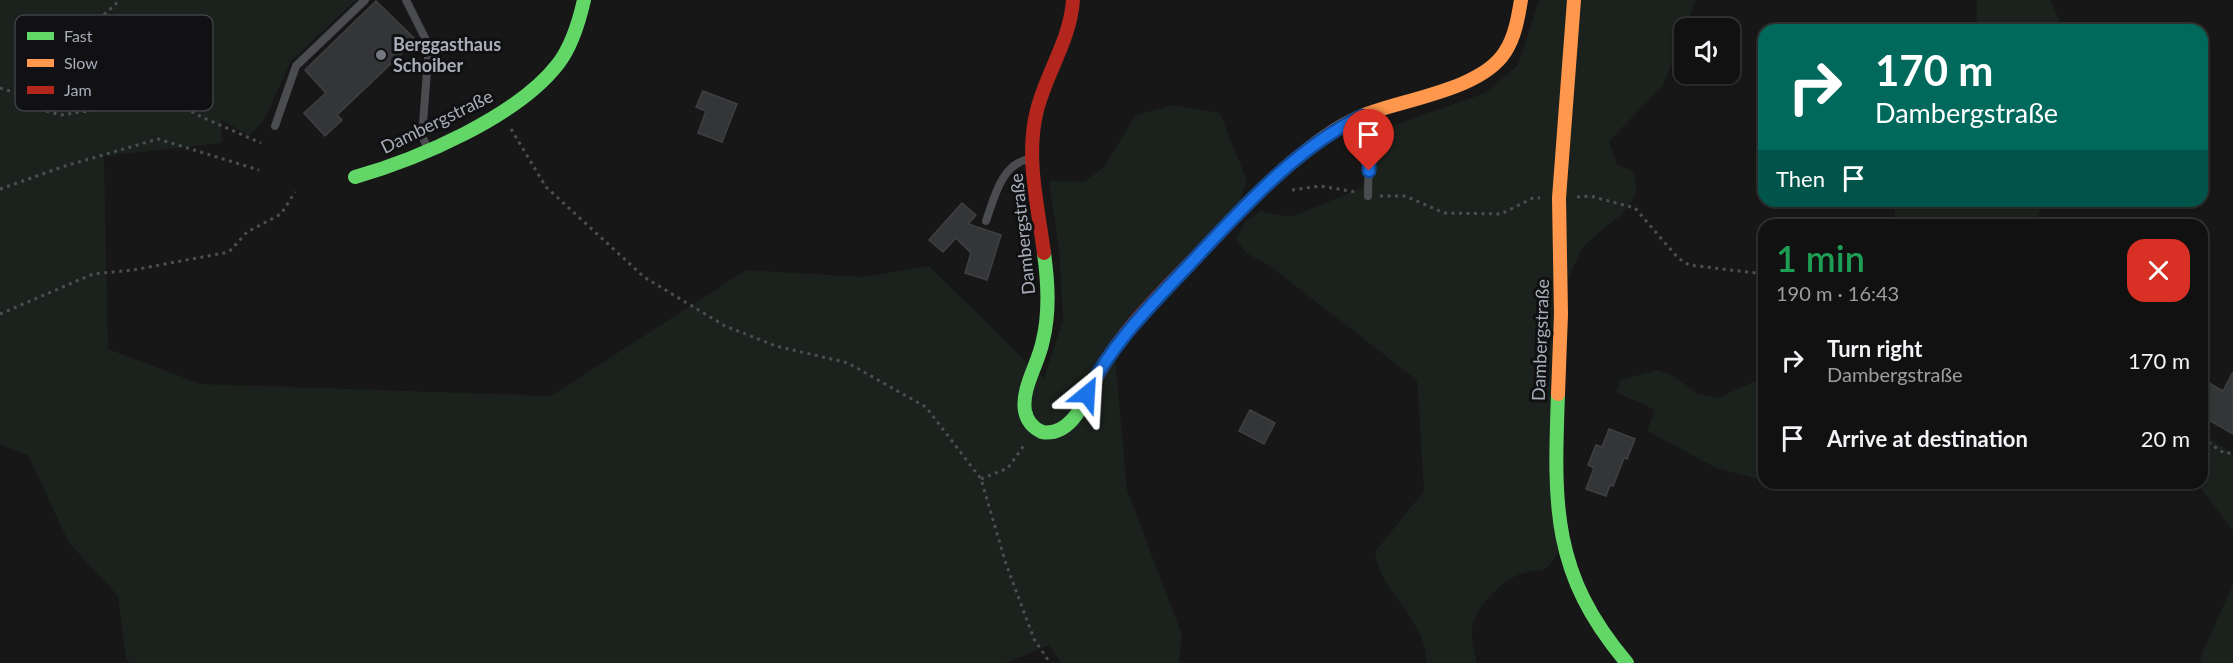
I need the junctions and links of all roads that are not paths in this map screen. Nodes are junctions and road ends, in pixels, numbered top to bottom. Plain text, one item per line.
1 (365, 0) edge
2 (406, 0) edge
3 (584, 0) edge
4 (1073, 0) edge
5 (1521, 0) edge
6 (1574, 0) edge
7 (1362, 116) junction
8 (276, 126) dead end
9 (428, 150) junction
10 (1032, 159) junction
11 (355, 177) dead end
12 (1368, 196) road end
13 (986, 221) dead end
14 (1627, 663) edge

1 - 8 lane
2 - 9 lane
3 - 9 street, Dambergstraße
4 - 10 street, Dambergstraße
5 - 7 street
6 - 14 street, Dambergstraße
7 - 10 street, Dambergstraße
7 - 12 lane
9 - 11 street, Dambergstraße
10 - 13 lane

